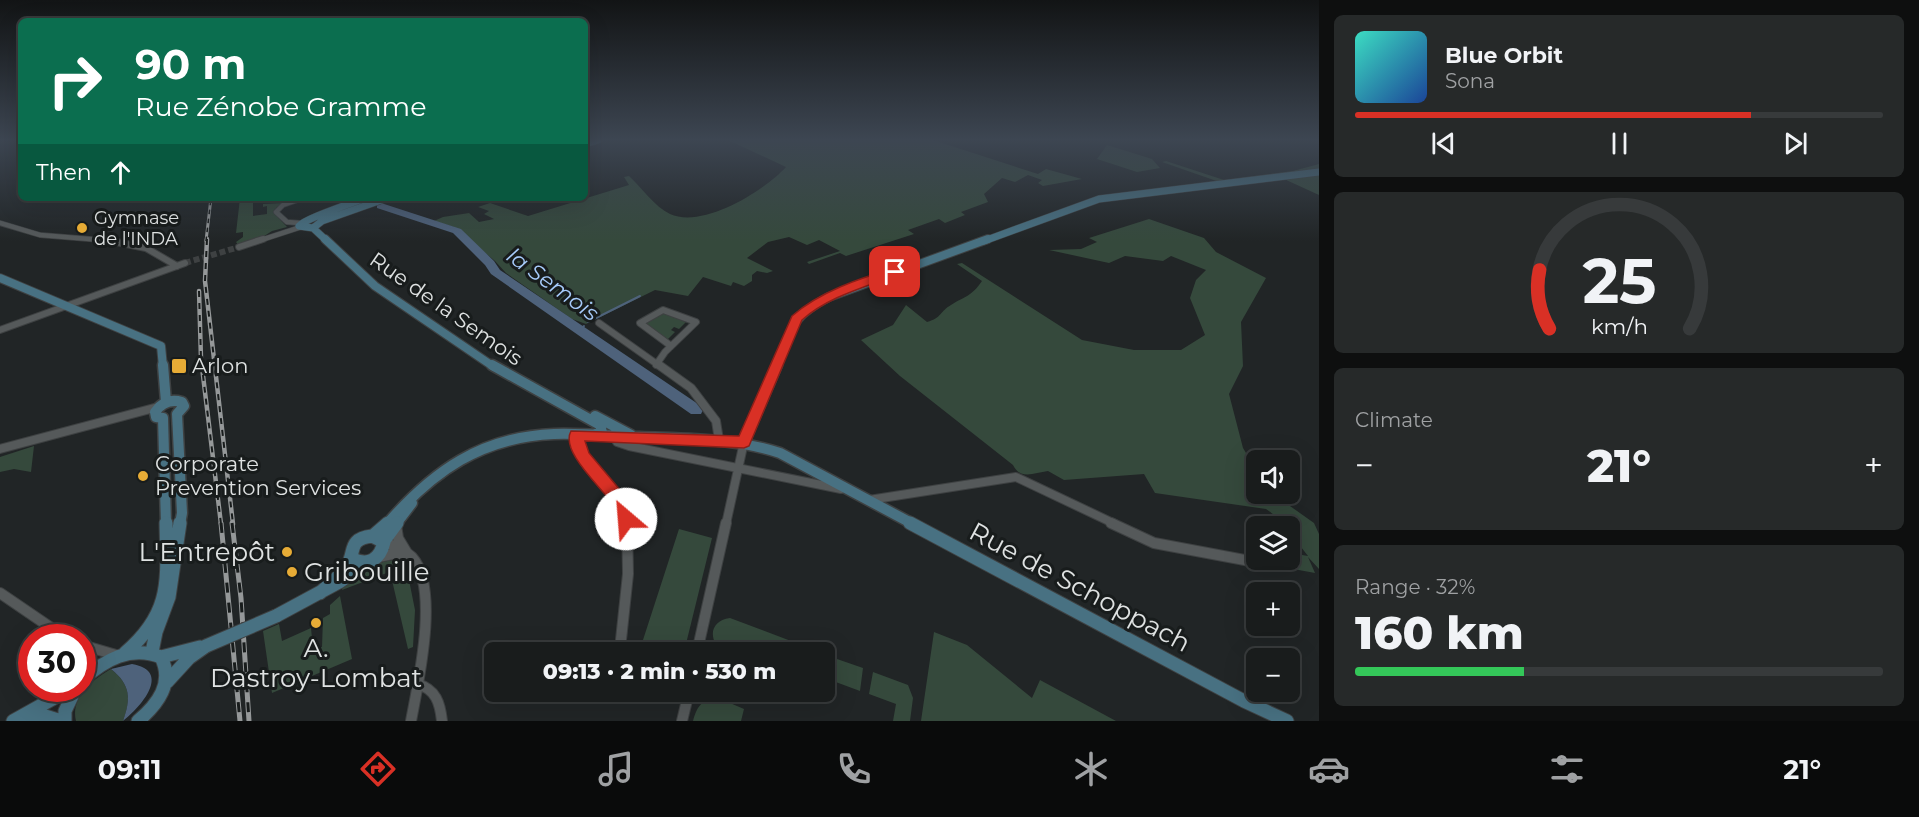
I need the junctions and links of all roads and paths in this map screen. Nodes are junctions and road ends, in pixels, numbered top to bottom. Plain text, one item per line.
1 (1306, 174) edge
2 (294, 201) edge
3 (363, 201) edge
4 (320, 219) junction
5 (0, 223) edge
6 (300, 225) junction
7 (313, 228) junction
8 (239, 247) tunnel mouth
9 (185, 263) tunnel mouth
10 (177, 266) junction
11 (0, 278) edge
12 (66, 307) junction
13 (599, 323) dead end
14 (0, 330) edge
15 (671, 346) junction
16 (656, 365) junction
17 (535, 391) junction
18 (551, 399) junction
19 (162, 405) junction
20 (617, 434) junction
21 (576, 435) junction
22 (590, 436) junction
23 (719, 440) junction
24 (744, 442) junction
25 (0, 448) edge
26 (739, 469) junction
27 (424, 487) junction
28 (852, 491) junction
29 (868, 500) junction
30 (396, 525) junction
31 (380, 540) junction
32 (409, 555) junction
33 (351, 558) junction
34 (373, 560) junction
35 (1246, 560) edge
36 (0, 593) edge
37 (320, 593) junction
38 (45, 624) edge
39 (621, 642) edge
40 (700, 642) edge
41 (206, 646) junction
42 (96, 648) edge
43 (121, 654) junction
44 (157, 655) junction
45 (96, 670) edge
46 (167, 682) junction
47 (417, 684) junction
48 (48, 702) edge
49 (69, 702) edge
50 (687, 702) edge
51 (13, 721) edge
52 (20, 721) edge
53 (63, 721) edge
54 (138, 721) edge
55 (411, 721) edge
56 (442, 721) edge
57 (682, 721) edge
58 (1287, 721) edge

1 - 24 main road
2 - 6 street
3 - 4 main road
4 - 6 main road
4 - 7 main road
5 - 10 street
6 - 7 main road
6 - 8 street
7 - 17 main road, Rue de la Semois
9 - 10 street
10 - 12 street
11 - 12 main road
12 - 14 street
12 - 19 main road
13 - 16 street
15 - 15 street
15 - 16 street
16 - 23 street
17 - 18 main road, Rue de la Semois
17 - 20 main road, Rue de la Semois
18 - 20 main road, Rue de la Semois
18 - 22 main road, Rue de la Semois
19 - 25 street
19 - 43 main road
19 - 44 main road
20 - 22 main road, Rue de Schoppach
20 - 23 main road, Rue de Schoppach
20 - 26 street
21 - 22 main road, Rue de Schoppach
21 - 27 main road, Rue de Schoppach
21 - 39 street
23 - 24 main road, Rue de Schoppach
24 - 26 street
24 - 28 main road, Rue de Schoppach
26 - 28 street
26 - 40 street
27 - 30 main road
27 - 31 main road
28 - 29 main road, Rue de Schoppach
29 - 35 street
29 - 58 main road, Rue de Schoppach
30 - 31 main road
30 - 32 street
31 - 32 street
31 - 33 main road
31 - 34 main road
32 - 34 street
32 - 47 street
33 - 34 main road
33 - 37 main road
34 - 37 main road
36 - 38 street
37 - 41 main road, bridge
41 - 44 main road
41 - 46 main road
42 - 43 street
43 - 44 main road
43 - 45 main road
44 - 46 main road
46 - 54 main road
47 - 55 street
47 - 56 street
48 - 51 main road
49 - 53 main road
50 - 57 street
52 - 53 main road

